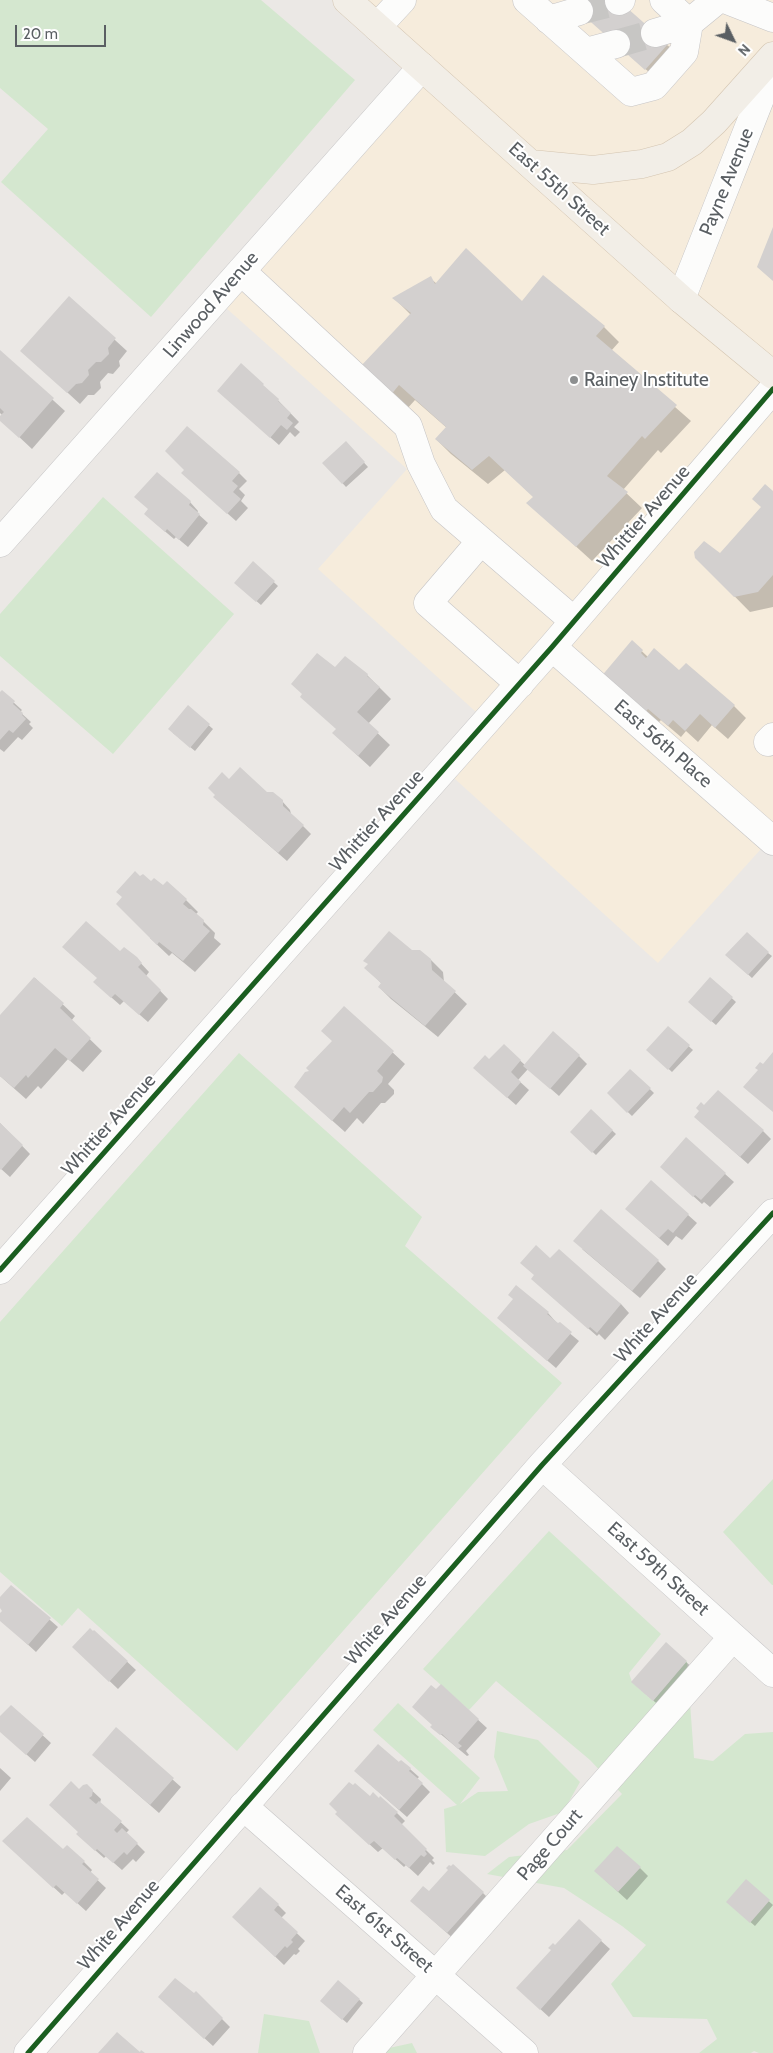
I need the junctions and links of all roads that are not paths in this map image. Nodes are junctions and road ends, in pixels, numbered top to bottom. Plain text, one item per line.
1 (347, 0) edge
2 (402, 0) edge
3 (527, 0) edge
4 (664, 0) edge
5 (717, 0) edge
6 (727, 0) edge
7 (579, 11) tunnel mouth
8 (773, 18) edge
9 (550, 20) junction
10 (378, 27) junction
11 (674, 37) junction
12 (773, 56) edge
13 (773, 66) edge
14 (422, 67) junction
15 (531, 164) junction
16 (242, 270) junction
17 (681, 299) junction
18 (773, 375) edge
19 (773, 389) edge
20 (481, 542) junction
21 (0, 543) edge
22 (574, 622) junction
23 (552, 647) junction
24 (520, 684) junction
25 (773, 841) edge
26 (773, 1213) edge
27 (0, 1270) edge
28 (542, 1465) junction
29 (733, 1637) junction
30 (773, 1673) edge
31 (243, 1806) junction
32 (437, 1975) junction
33 (28, 2053) edge
34 (367, 2053) edge
35 (524, 2053) edge

1 - 10 main road, East 55th Street
2 - 10 street
3 - 9 street
4 - 11 street
5 - 11 street
6 - 8 street
7 - 9 street
9 - 11 street
10 - 14 main road, East 55th Street
12 - 15 main road
13 - 17 street, Payne Avenue
14 - 15 main road, East 55th Street
14 - 16 street, Linwood Avenue
15 - 17 main road, East 55th Street
16 - 20 street
16 - 21 street, Linwood Avenue
17 - 18 main road, East 55th Street
19 - 22 street, Whittier Avenue
20 - 22 street
20 - 24 street
22 - 23 street, Whittier Avenue
23 - 24 street, Whittier Avenue
23 - 25 street, East 56th Place
24 - 27 street, Whittier Avenue
26 - 28 street, White Avenue
28 - 29 street, East 59th Street
28 - 31 street, White Avenue
29 - 30 street, East 59th Street
29 - 32 street, Page Court
31 - 32 street, East 61st Street
31 - 33 street, White Avenue
32 - 34 street, Page Court
32 - 35 street, East 61st Street

